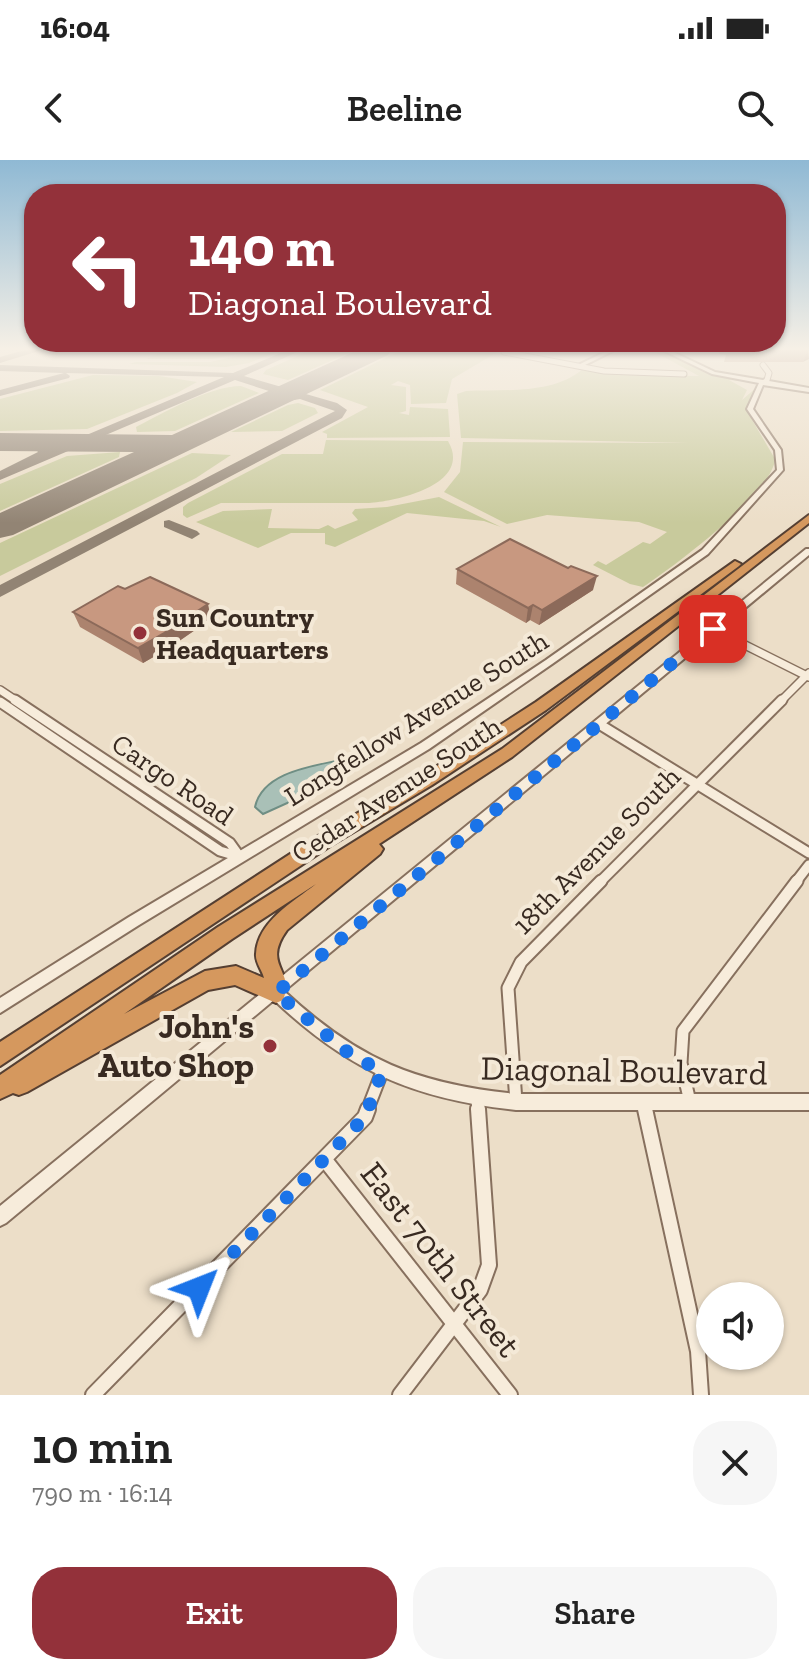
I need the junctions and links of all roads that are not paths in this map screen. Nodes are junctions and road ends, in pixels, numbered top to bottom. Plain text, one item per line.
1 (759, 408) edge
2 (809, 508) edge
3 (809, 518) edge
4 (809, 533) edge
5 (807, 555) edge
6 (743, 572) junction
7 (713, 629) junction
8 (808, 675) edge
9 (0, 690) edge
10 (0, 702) edge
11 (599, 724) junction
12 (698, 785) junction
13 (452, 790) junction
14 (809, 853) edge
15 (240, 857) junction
16 (809, 865) edge
17 (276, 993) junction
18 (0, 1006) edge
19 (0, 1055) edge
20 (382, 1072) junction
21 (0, 1088) edge
22 (0, 1095) edge
23 (477, 1100) junction
24 (516, 1102) junction
25 (644, 1102) junction
26 (690, 1102) junction
27 (809, 1102) edge
28 (325, 1160) junction
29 (0, 1217) edge
30 (454, 1325) junction
31 (93, 1395) edge
32 (400, 1395) edge
33 (510, 1395) edge
34 (701, 1395) edge

1 - 15 street, Longfellow Avenue South
2 - 19 highway, Cedar Avenue South
3 - 6 highway, Cedar Avenue South
4 - 6 highway
5 - 7 street
6 - 13 highway, Cedar Avenue South
7 - 8 street
7 - 11 street
8 - 12 street, 18th Avenue South
9 - 15 street, Cargo Road
10 - 15 street, Cargo Road
11 - 12 street
11 - 17 street
12 - 14 street
12 - 24 street, 18th Avenue South
13 - 17 highway
13 - 21 highway, Cedar Avenue South
15 - 18 street, Longfellow Avenue South
16 - 26 street
17 - 20 street, Diagonal Boulevard
17 - 22 highway
17 - 29 street
20 - 23 street, Diagonal Boulevard
20 - 28 street
23 - 24 street, Diagonal Boulevard
23 - 30 street
24 - 25 street, Diagonal Boulevard
25 - 26 street, Diagonal Boulevard
25 - 34 street
26 - 27 street, Diagonal Boulevard
28 - 30 street, East 70th Street
28 - 31 street
30 - 32 street
30 - 33 street, East 70th Street

